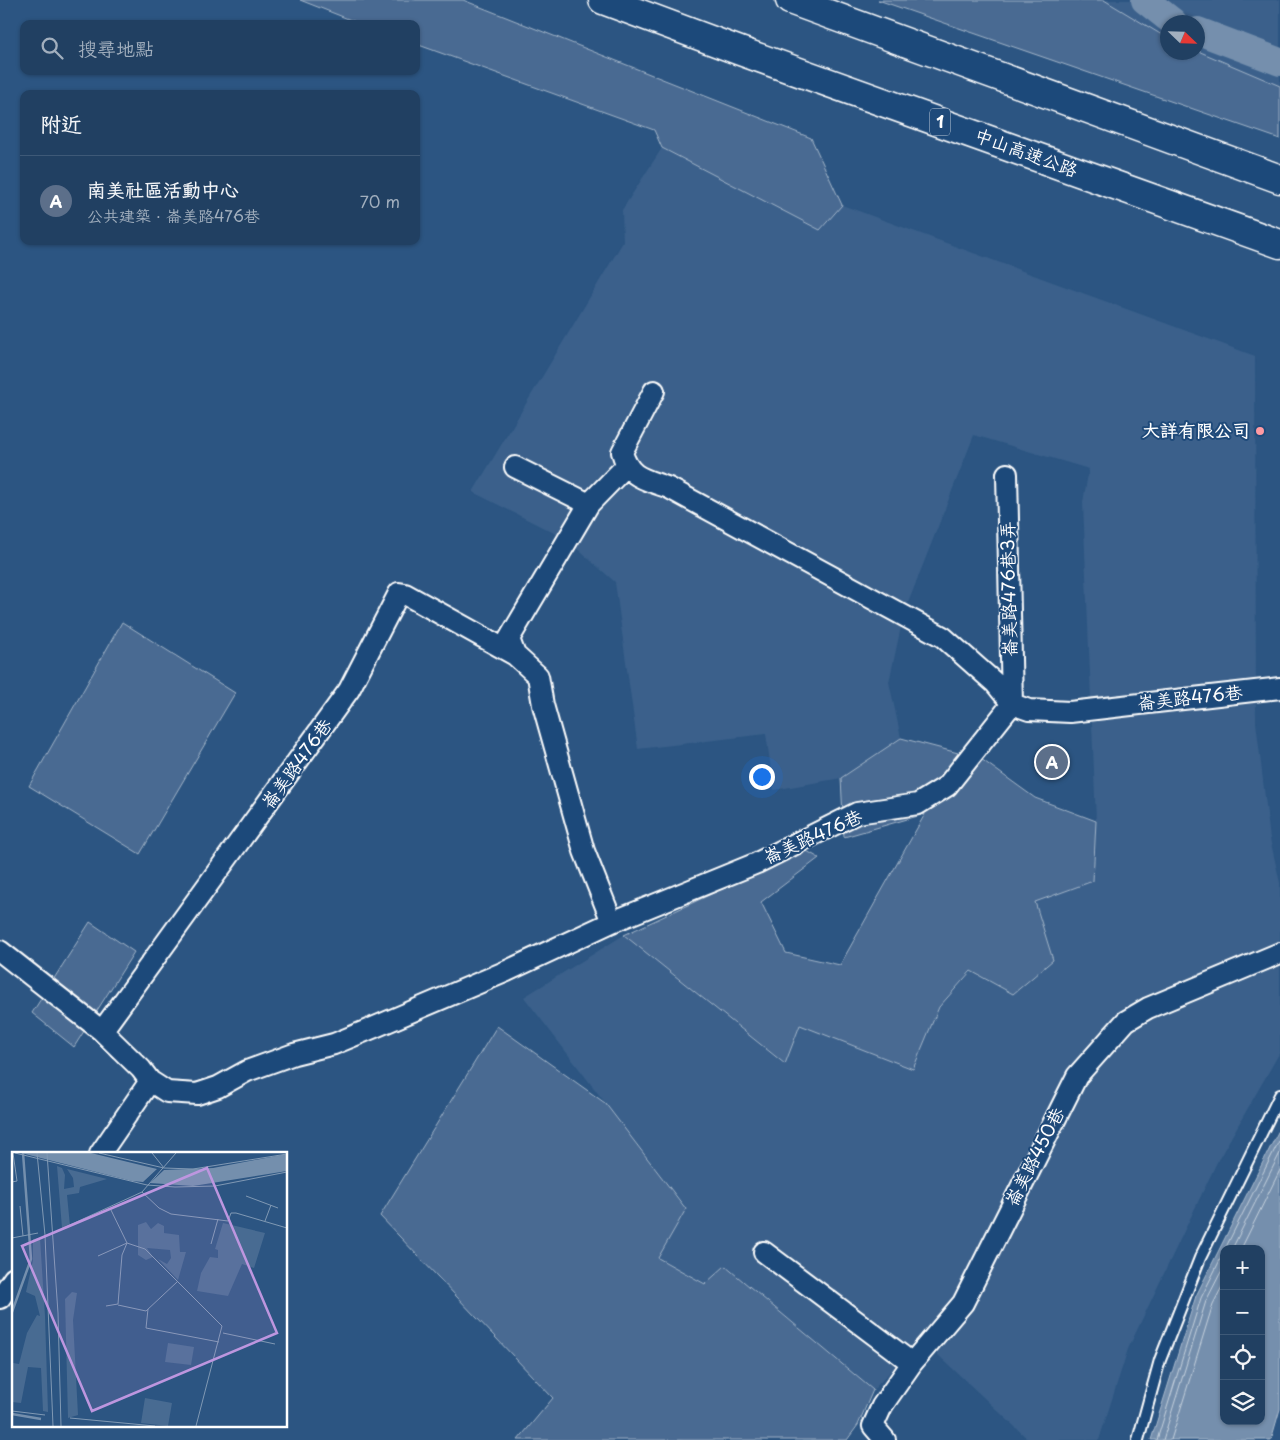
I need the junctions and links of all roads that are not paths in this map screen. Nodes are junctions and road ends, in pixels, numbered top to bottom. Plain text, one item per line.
1 (603, 0) edge
2 (790, 0) edge
3 (1280, 179) edge
4 (1280, 244) edge
5 (654, 391) dead end
6 (626, 466) junction
7 (515, 468) dead end
8 (1007, 474) dead end
9 (589, 504) junction
10 (515, 654) junction
11 (1280, 688) edge
12 (1012, 704) junction
13 (612, 922) junction
14 (0, 951) edge
15 (1280, 953) edge
16 (102, 1031) junction
17 (150, 1081) junction
18 (1280, 1095) edge
19 (101, 1152) edge
20 (764, 1252) dead end
21 (12, 1281) edge
22 (0, 1298) edge
23 (912, 1364) junction
24 (884, 1440) edge
25 (1138, 1440) edge

1 - 4 highway, 中山高速公路 / 1
2 - 3 highway
5 - 6 street
6 - 9 street
6 - 12 street
7 - 9 street
8 - 12 street, 崙美路476巷3弄
9 - 10 street
10 - 13 street, 崙美路476巷
10 - 16 street, 崙美路476巷
11 - 12 street, 崙美路476巷
12 - 13 street, 崙美路476巷
13 - 17 street, 崙美路476巷
14 - 16 street, 崙美路476巷
15 - 23 street, 崙美路450巷
16 - 17 street, 崙美路476巷
17 - 19 street
18 - 25 lane
20 - 23 street
21 - 22 street
23 - 24 street, 崙美路450巷

